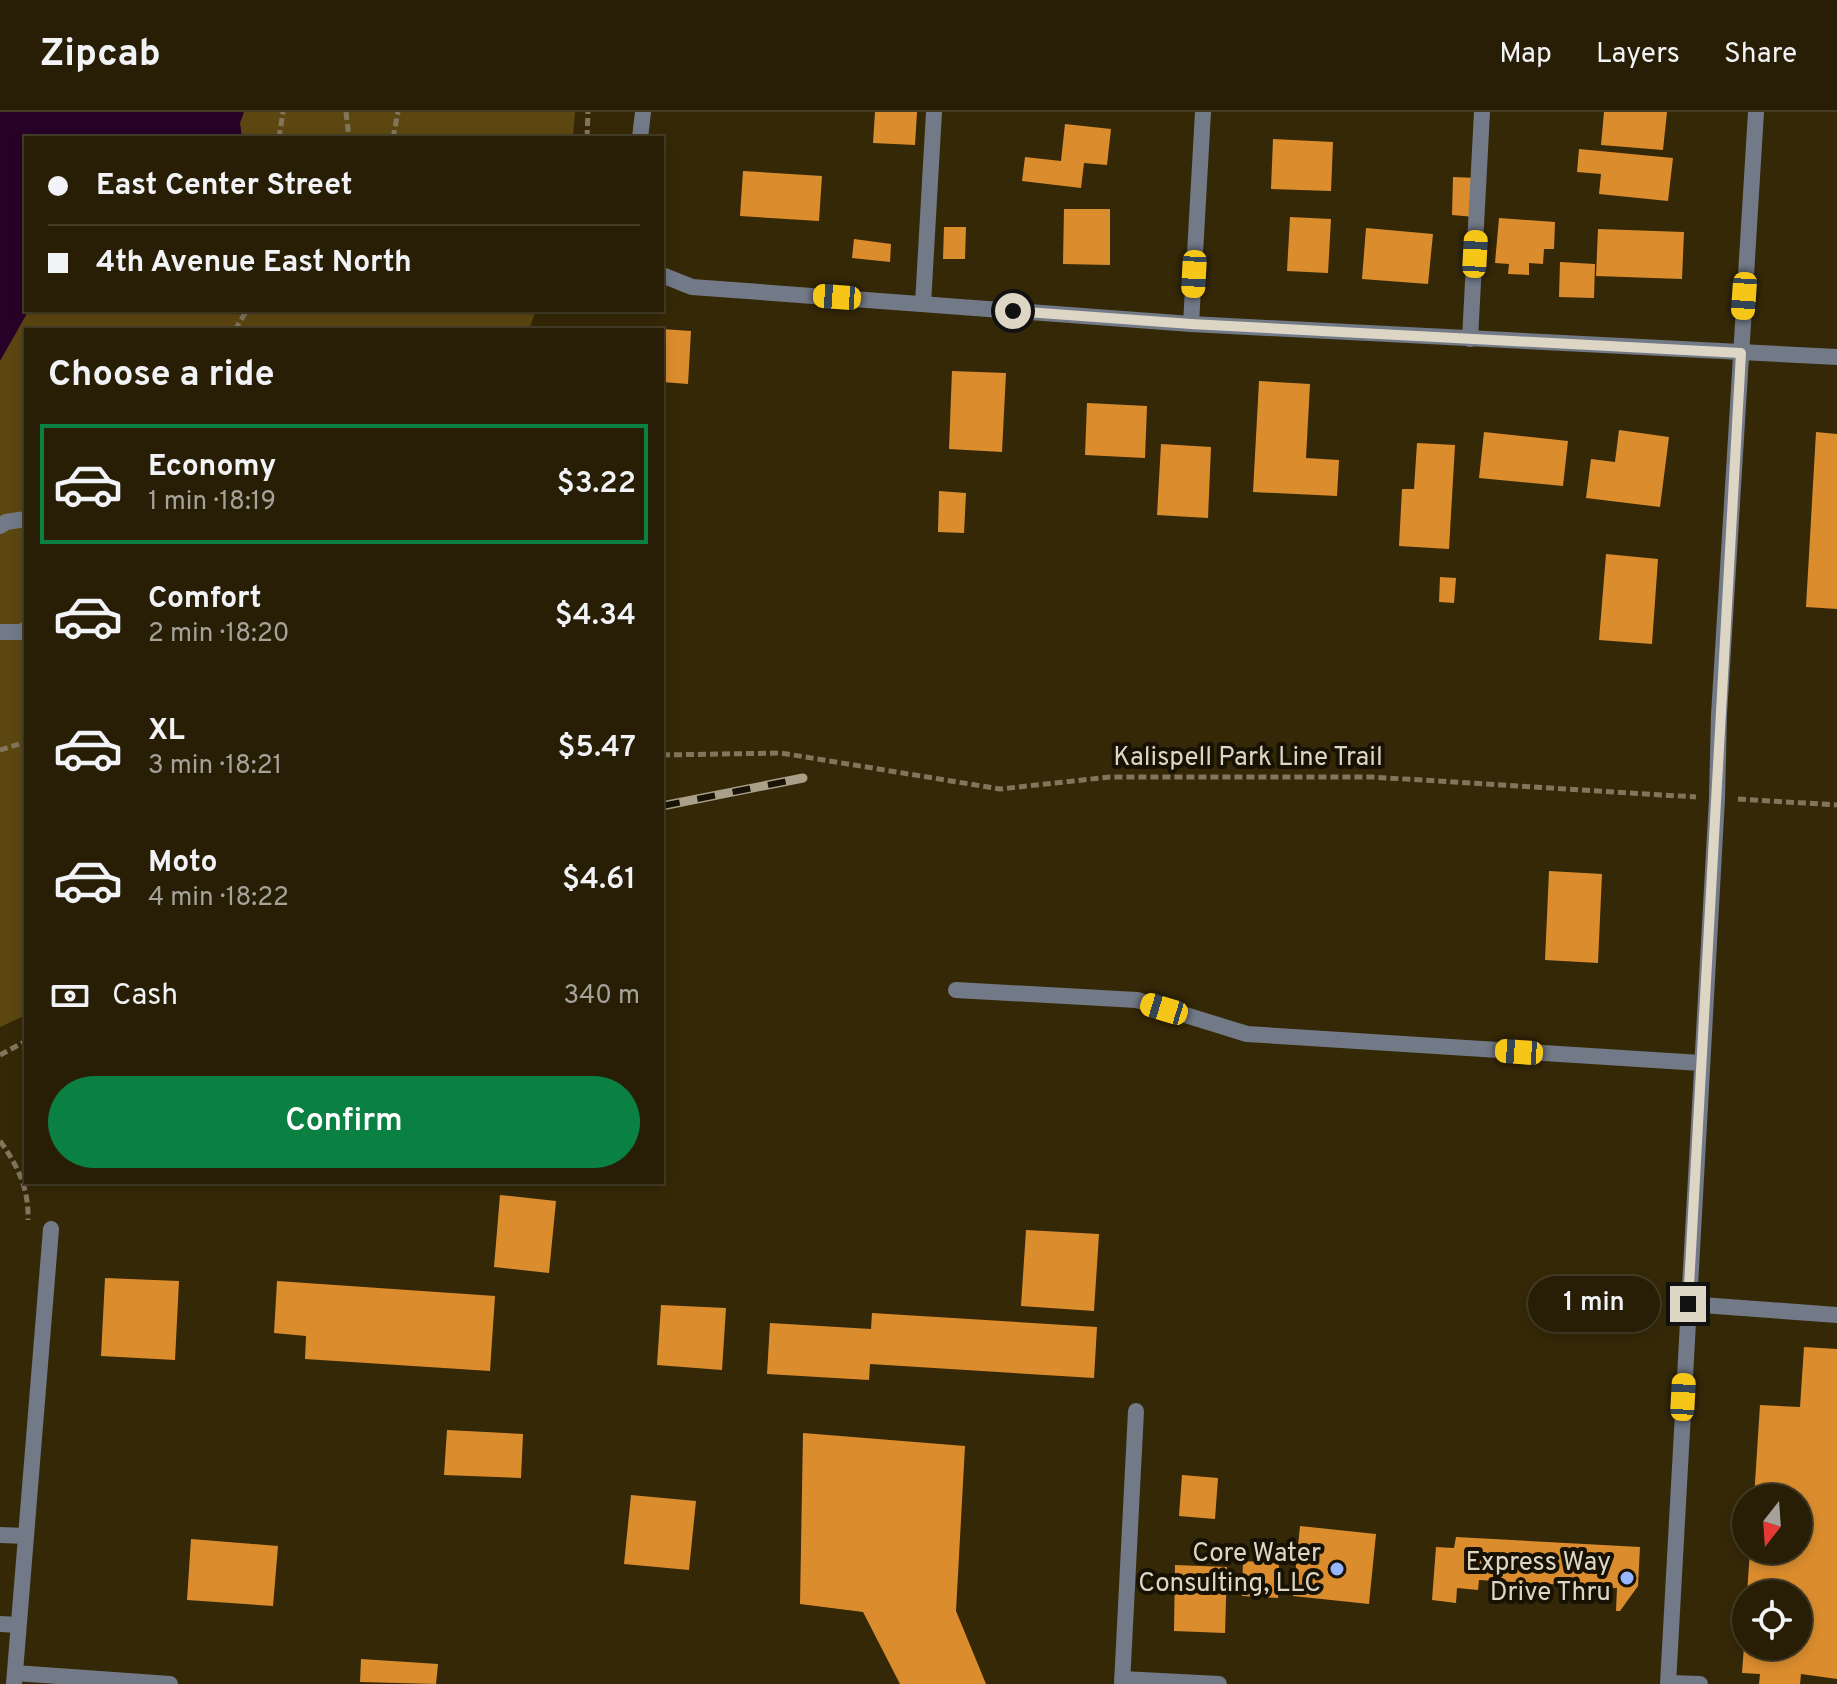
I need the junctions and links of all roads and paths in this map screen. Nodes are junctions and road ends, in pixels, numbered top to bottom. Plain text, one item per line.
1 (283, 112) edge
2 (346, 112) edge
3 (398, 112) edge
4 (588, 112) edge
5 (643, 112) edge
6 (934, 112) edge
7 (1203, 112) edge
8 (1482, 112) edge
9 (1756, 112) edge
10 (279, 136) edge
11 (349, 136) edge
12 (393, 136) edge
13 (587, 136) edge
14 (640, 136) edge
15 (664, 276) edge
16 (923, 304) junction
17 (1191, 324) junction
18 (1470, 339) junction
19 (1741, 353) junction
20 (1837, 357) edge
21 (24, 519) edge
22 (0, 526) edge
23 (24, 630) edge
24 (0, 632) edge
25 (24, 743) edge
26 (0, 750) edge
27 (664, 755) edge
28 (1717, 798) junction
29 (1837, 805) edge
30 (956, 990) dead end
31 (24, 1042) edge
32 (0, 1055) edge
33 (1701, 1063) junction
34 (0, 1141) edge
35 (24, 1183) edge
36 (24, 1184) edge
37 (28, 1228) dead end
38 (51, 1229) dead end
39 (1688, 1304) junction
40 (1837, 1315) edge
41 (1136, 1411) dead end
42 (0, 1535) edge
43 (25, 1536) junction
44 (0, 1624) edge
45 (18, 1625) junction
46 (15, 1678) edge
47 (1122, 1682) edge
48 (170, 1684) edge
49 (1219, 1684) edge
50 (1668, 1684) edge
51 (1700, 1684) edge

1 - 10 path
2 - 11 path
3 - 12 path
4 - 13 path
5 - 14 street
6 - 16 street
7 - 17 street
8 - 18 street
9 - 19 street
15 - 16 street
16 - 17 street
17 - 18 street
18 - 19 street
19 - 20 street
19 - 28 street
21 - 22 street
23 - 24 street
25 - 26 path
27 - 28 path, Kalispell Park Line Trail
28 - 29 path, Kalispell Park Line Trail
28 - 33 street
30 - 33 street
31 - 32 path
33 - 39 street
34 - 35 path
36 - 37 path
38 - 43 street
39 - 40 street
39 - 50 street
41 - 47 street
42 - 43 street
43 - 45 street
44 - 45 street
45 - 46 street
46 - 48 street
47 - 49 street
50 - 51 street

